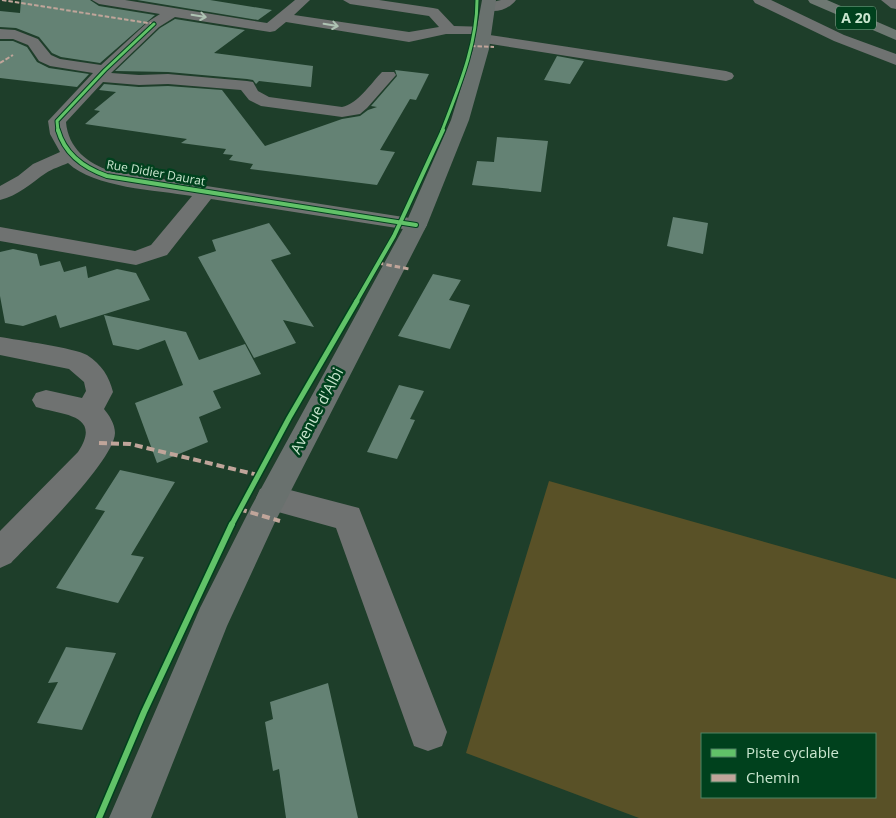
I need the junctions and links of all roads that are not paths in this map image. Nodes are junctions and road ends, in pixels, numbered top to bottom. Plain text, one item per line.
1 (99, 0) edge
2 (303, 0) edge
3 (350, 0) edge
4 (509, 0) edge
5 (760, 0) edge
6 (809, 0) edge
7 (816, 0) edge
8 (840, 0) edge
9 (888, 0) edge
10 (489, 3) edge
11 (896, 5) edge
12 (173, 12) junction
13 (282, 17) junction
14 (864, 22) junction
15 (896, 24) edge
16 (446, 30) junction
17 (0, 34) edge
18 (484, 35) junction
19 (896, 36) edge
20 (39, 49) junction
21 (13, 55) dead end
22 (896, 60) edge
23 (102, 74) junction
24 (388, 75) dead end
25 (726, 76) dead end
26 (71, 154) junction
27 (206, 192) junction
28 (0, 194) edge
29 (416, 225) junction
30 (0, 234) edge
31 (0, 346) edge
32 (46, 400) dead end
33 (88, 411) junction
34 (271, 498) junction
35 (0, 552) edge
36 (428, 732) dead end
37 (130, 818) edge

1 - 12 street
2 - 13 street
3 - 16 street
4 - 10 street
5 - 22 street
6 - 14 highway
7 - 14 highway, A 20
8 - 15 highway, A 20
9 - 11 street
10 - 18 main road, Avenue d'Albi
12 -> 13 street
12 - 23 street, Rue Didier Daurat
13 -> 16 street
14 - 19 highway, A 20
16 - 18 street
17 - 20 street
18 - 25 street
18 - 29 main road, Avenue d'Albi
20 - 21 street
20 - 23 street
23 - 24 street
23 - 26 street, Rue Didier Daurat
26 - 27 street, Rue Didier Daurat
26 - 28 street
27 - 29 street, Rue Didier Daurat
27 - 30 street
29 - 34 main road, Avenue d'Albi
31 - 33 street
32 - 33 street
33 - 35 street
34 - 36 street
34 - 37 main road, Avenue d'Albi

